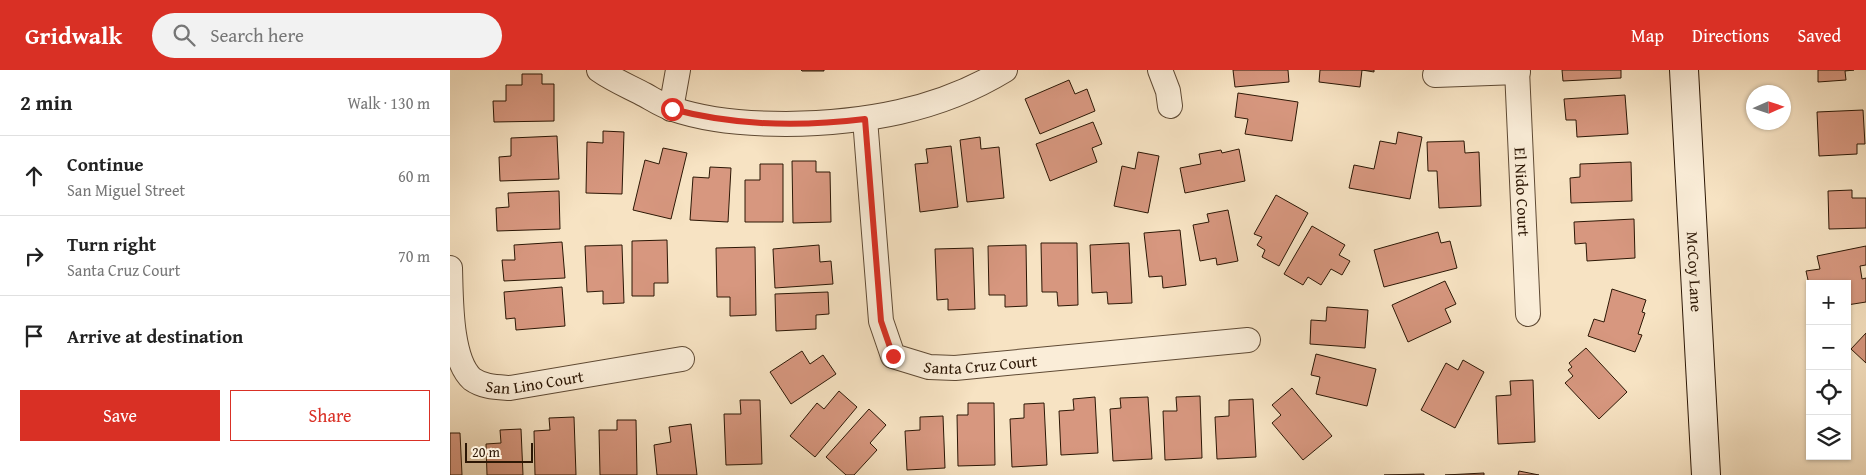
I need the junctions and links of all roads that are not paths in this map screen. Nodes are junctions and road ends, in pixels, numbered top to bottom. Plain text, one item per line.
1 (599, 70) edge
2 (678, 70) edge
3 (1005, 70) edge
4 (1160, 70) edge
5 (1684, 70) edge
6 (1517, 71) edge
7 (1435, 75) dead end
8 (1170, 106) dead end
9 (672, 109) junction
10 (865, 119) junction
11 (450, 268) edge
12 (1528, 314) dead end
13 (1248, 340) dead end
14 (682, 359) dead end
15 (1706, 475) edge

1 - 9 street
2 - 9 street
3 - 10 street
4 - 8 street
5 - 15 street, McCoy Lane
6 - 7 street
6 - 12 street, El Nido Court
9 - 10 street
10 - 13 street, Santa Cruz Court
11 - 14 street, San Lino Court

